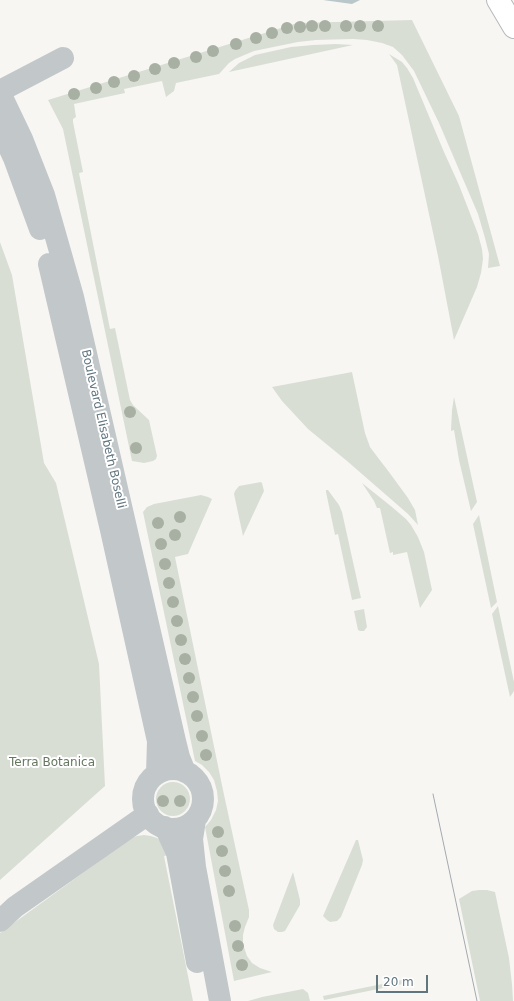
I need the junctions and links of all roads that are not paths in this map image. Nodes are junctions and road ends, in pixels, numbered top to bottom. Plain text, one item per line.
1 (498, 0) edge
2 (514, 27) edge
3 (63, 58) dead end
4 (0, 92) edge
5 (0, 128) edge
6 (185, 772) junction
7 (157, 774) junction
8 (195, 820) junction
9 (156, 821) junction
10 (0, 921) edge
11 (204, 1001) edge
12 (220, 1001) edge

1 - 2 highway
3 - 4 street
4 - 6 street, Boulevard Elisabeth Boselli
5 - 7 street
6 - 7 street
6 - 8 street
7 - 9 street
8 - 9 street
8 - 12 street
9 - 10 street
9 - 11 street

